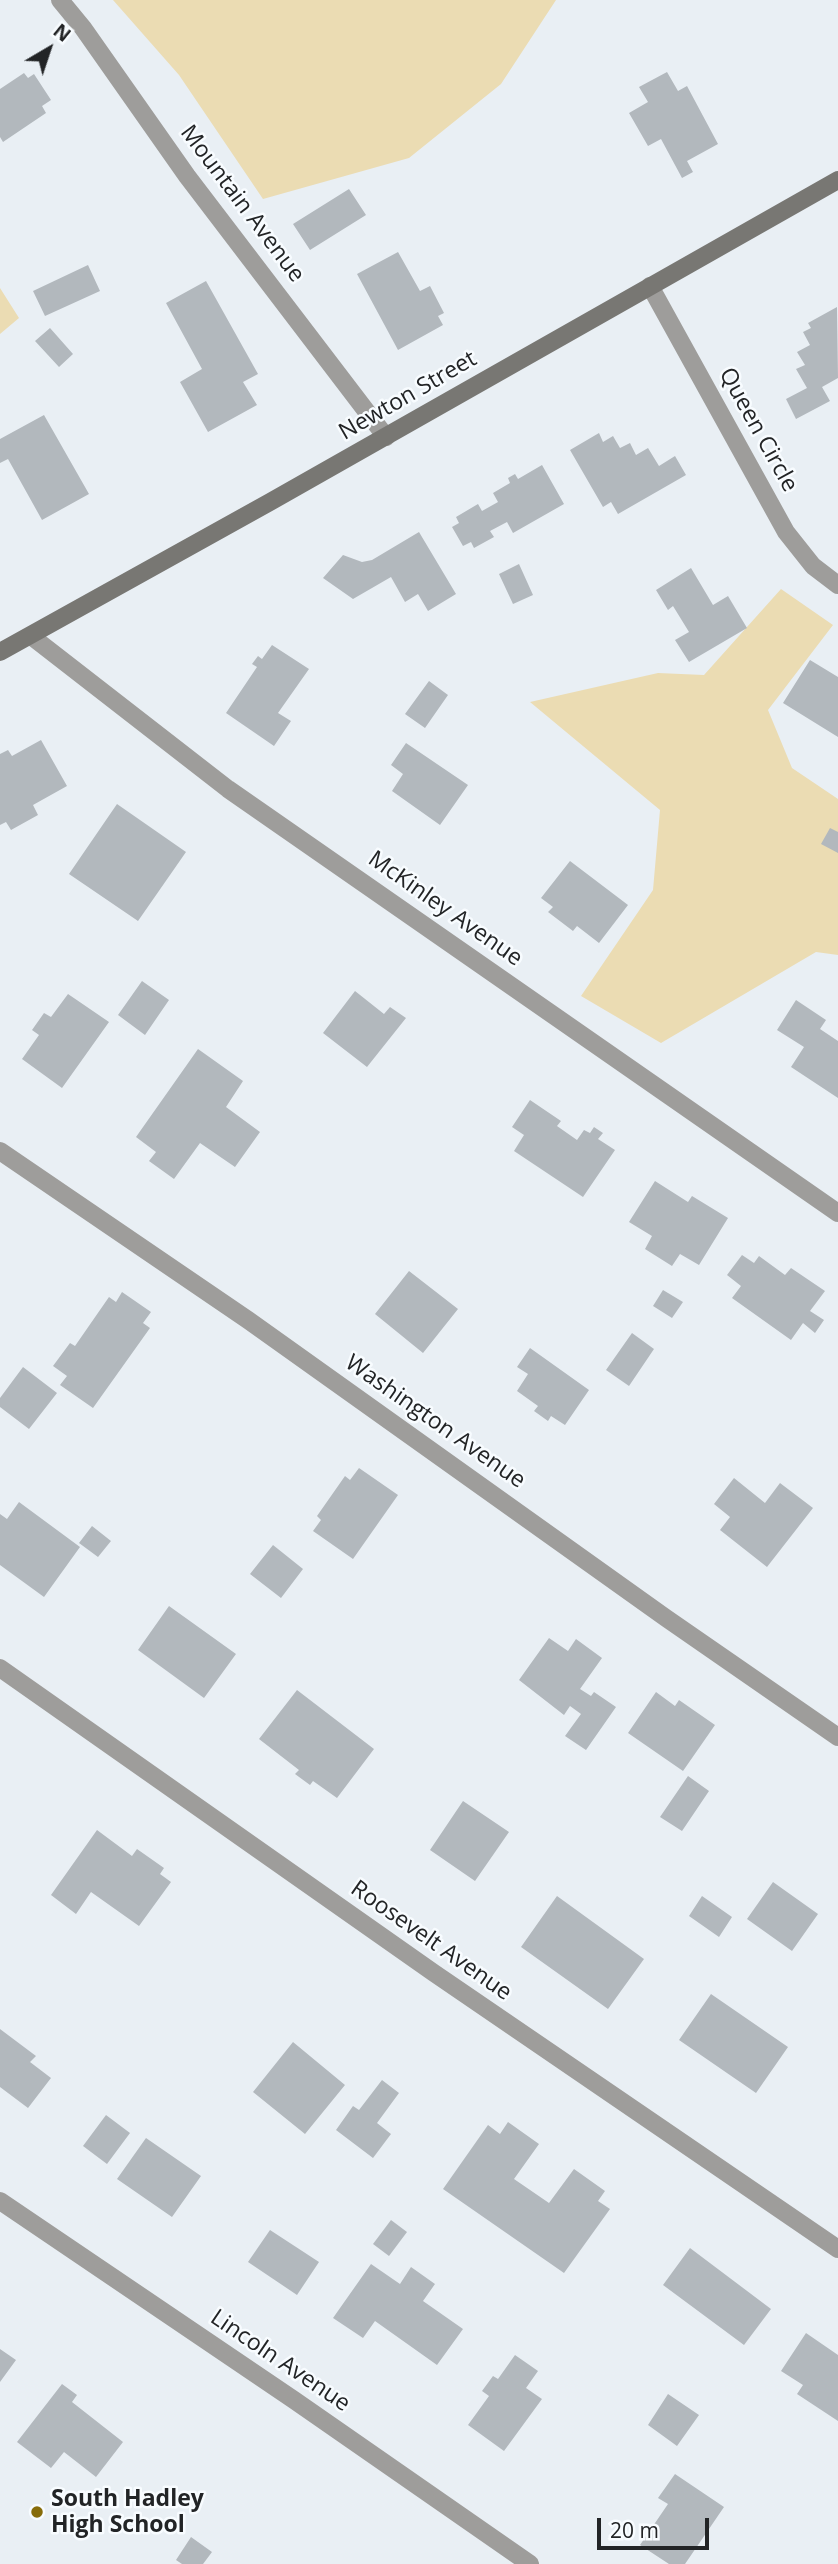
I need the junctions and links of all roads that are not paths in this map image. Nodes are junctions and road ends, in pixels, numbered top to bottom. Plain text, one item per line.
1 (60, 0) edge
2 (838, 180) edge
3 (650, 286) junction
4 (386, 437) junction
5 (838, 585) edge
6 (31, 636) junction
7 (0, 652) edge
8 (0, 1151) edge
9 (838, 1213) edge
10 (0, 1668) edge
11 (838, 1737) edge
12 (0, 2201) edge
13 (838, 2249) edge
14 (530, 2564) edge

1 - 4 street, Mountain Avenue
2 - 3 main road, Newton Street
3 - 4 main road, Newton Street
3 - 5 street, Queen Circle
4 - 6 main road, Newton Street
6 - 7 main road, Newton Street
6 - 9 street, McKinley Avenue
8 - 11 street, Washington Avenue
10 - 13 street, Roosevelt Avenue
12 - 14 street, Lincoln Avenue

